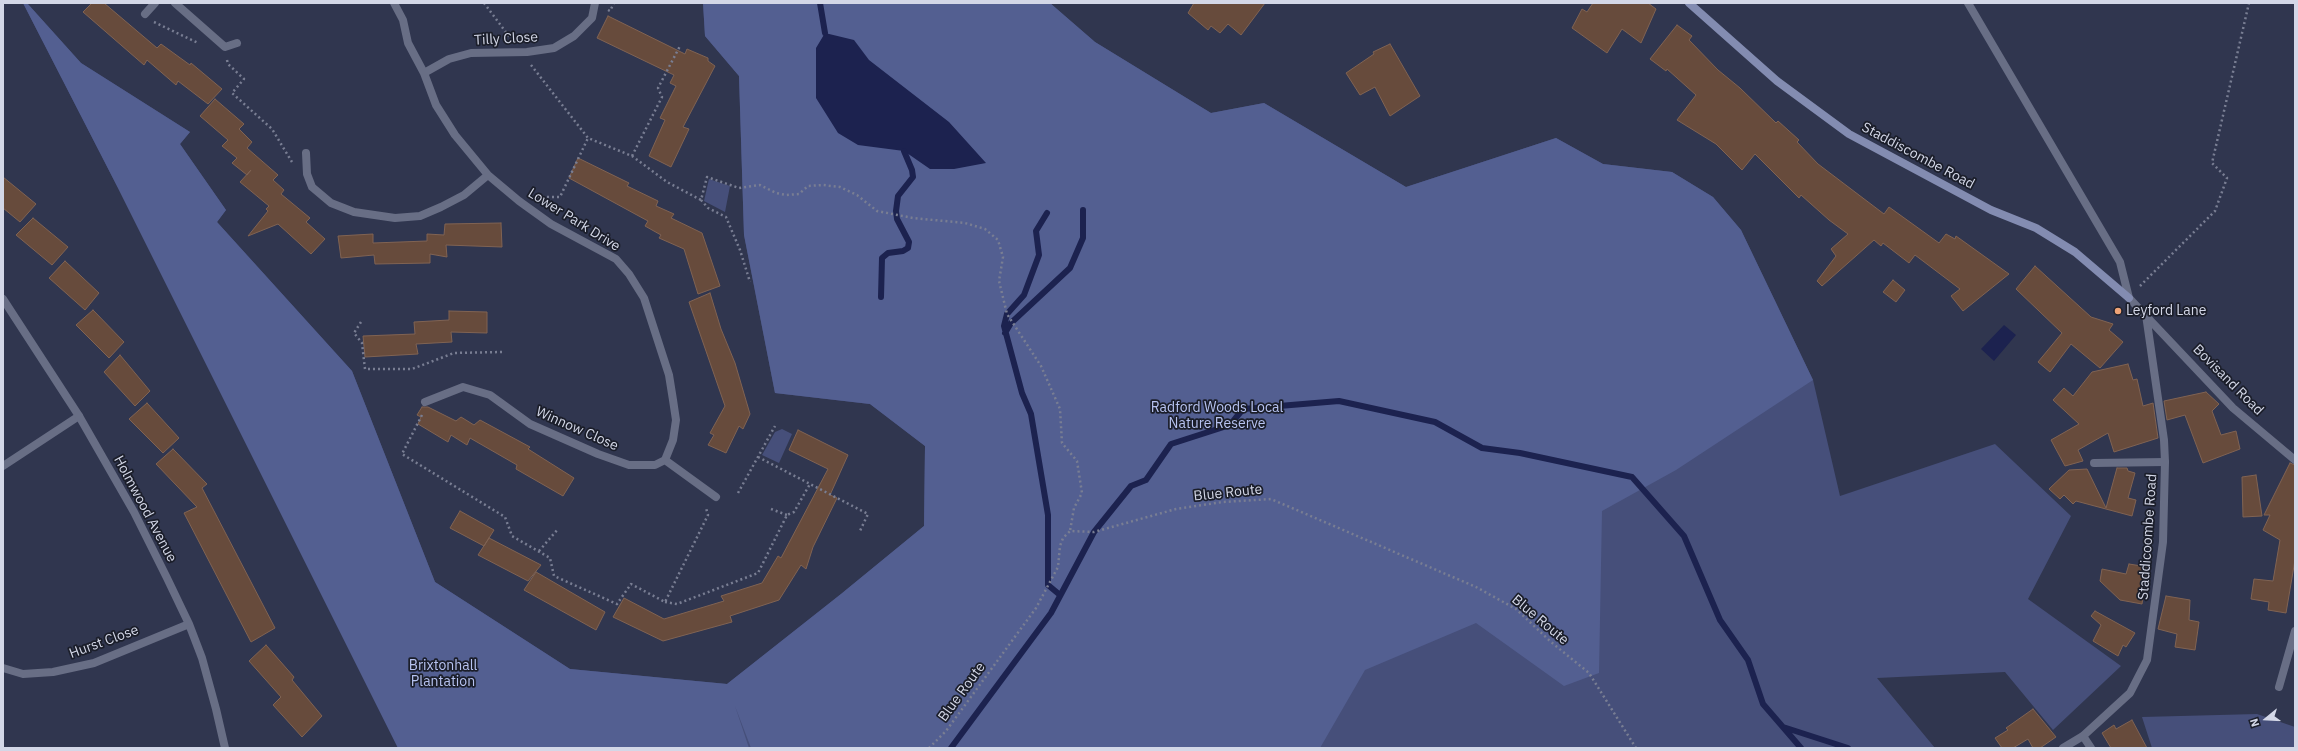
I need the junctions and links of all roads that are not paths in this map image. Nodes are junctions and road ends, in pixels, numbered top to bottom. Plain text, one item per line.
1 (155, 3) edge
2 (175, 3) edge
3 (394, 3) edge
4 (595, 3) edge
5 (1689, 3) edge
6 (1968, 3) edge
7 (144, 14) road end
8 (237, 43) dead end
9 (424, 73) junction
10 (306, 153) dead end
11 (488, 174) junction
12 (2129, 298) junction
13 (3, 299) edge
14 (2146, 315) junction
15 (428, 401) road end
16 (79, 416) junction
17 (665, 460) junction
18 (2295, 460) edge
19 (2165, 462) junction
20 (2094, 463) dead end
21 (3, 466) edge
22 (713, 494) road end
23 (189, 624) junction
24 (2295, 631) edge
25 (3, 668) edge
26 (2279, 687) dead end
27 (2083, 736) junction
28 (225, 748) edge
29 (2063, 748) edge
30 (2091, 748) edge

1 - 7 street
2 - 8 street
3 - 9 street, Lower Park Drive
4 - 9 street, Tilly Close
5 - 12 street, Staddiscombe Road
6 - 12 street
9 - 11 street, Lower Park Drive
10 - 11 street
11 - 17 street, Lower Park Drive
12 - 14 street, Staddiscombe Road
13 - 16 street, Holmwood Avenue
14 - 18 street, Bovisand Road
14 - 19 street, Staddicoombe Road
15 - 17 street, Winnow Close
16 - 21 street
16 - 23 street, Holmwood Avenue
17 - 22 street
19 - 20 street
19 - 27 street, Staddicoombe Road
23 - 25 street, Hurst Close
23 - 28 street, Holmwood Avenue
24 - 26 street
27 - 29 street, Staddicoombe Road
27 - 30 street

